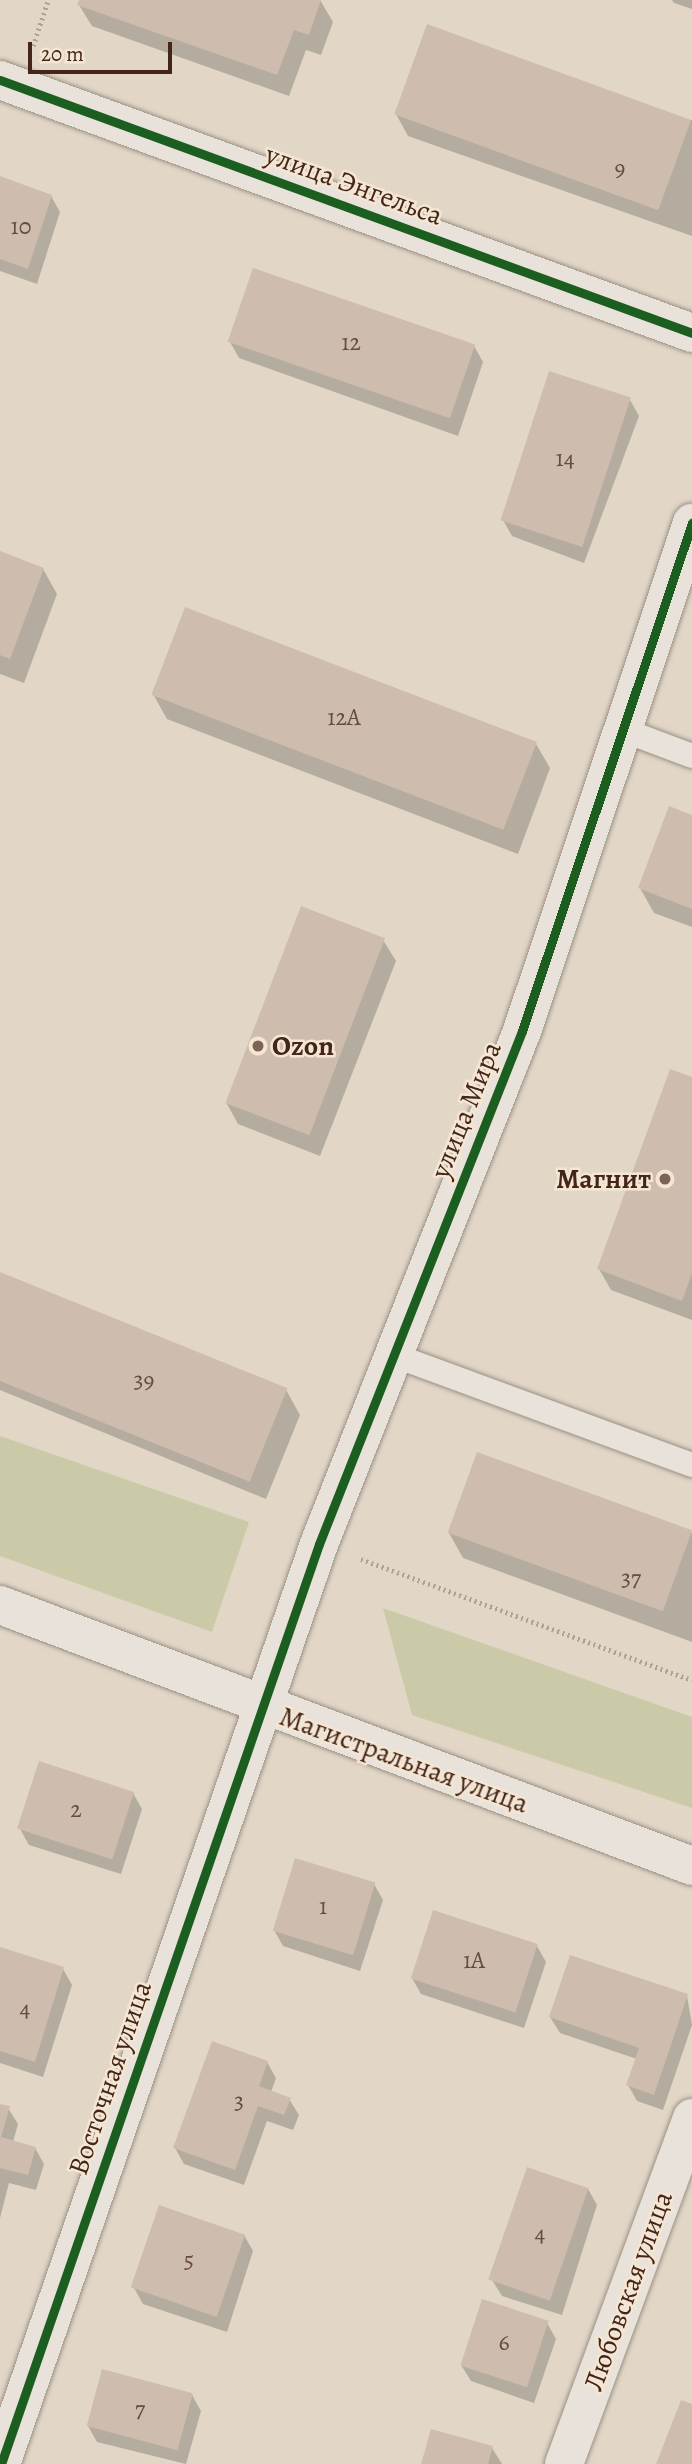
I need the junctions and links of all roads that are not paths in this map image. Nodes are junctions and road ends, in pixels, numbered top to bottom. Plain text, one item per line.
1 (0, 80) edge
2 (692, 333) edge
3 (692, 523) edge
4 (623, 730) junction
5 (692, 756) edge
6 (393, 1354) junction
7 (692, 1465) edge
8 (0, 1605) edge
9 (262, 1707) junction
10 (692, 1866) edge
11 (692, 2118) edge
12 (1, 2464) edge
13 (565, 2464) edge

1 - 2 street, улица Энгельса
3 - 4 street, улица Мира
4 - 5 lane
4 - 6 street, улица Мира
6 - 7 lane
6 - 9 street, улица Мира
8 - 9 street, Магистральная улица
9 - 10 street, Магистральная улица
9 - 12 street, Восточная улица
11 - 13 street, Любовская улица

